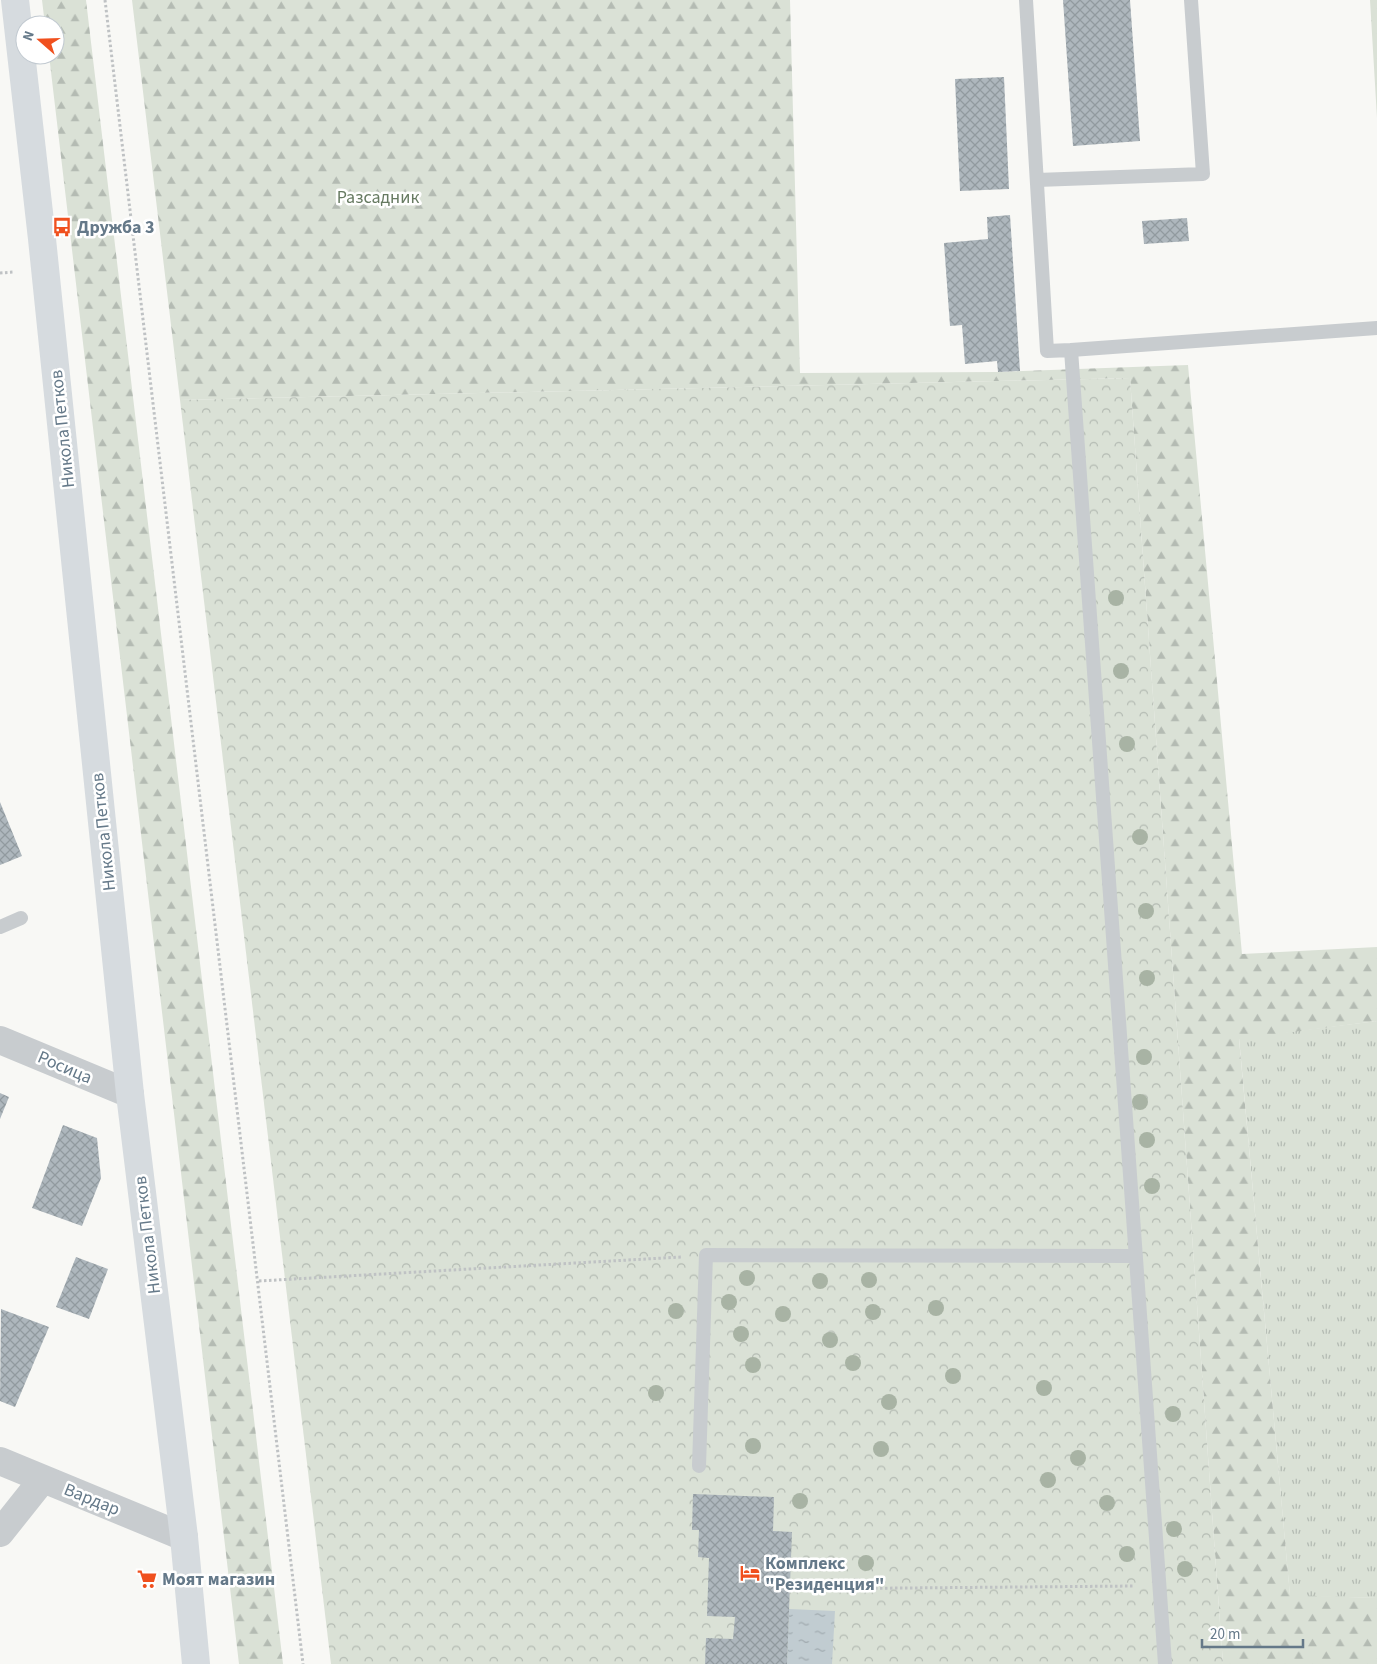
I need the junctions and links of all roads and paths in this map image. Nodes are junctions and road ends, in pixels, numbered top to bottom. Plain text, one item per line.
1 (15, 0) edge
2 (105, 0) edge
3 (1026, 0) edge
4 (1191, 0) edge
5 (1037, 180) junction
6 (1377, 328) edge
7 (1071, 350) junction
8 (21, 918) dead end
9 (0, 927) edge
10 (0, 1040) edge
11 (130, 1094) junction
12 (706, 1255) junction
13 (1136, 1256) junction
14 (258, 1281) junction
15 (0, 1461) edge
16 (699, 1466) dead end
17 (43, 1479) junction
18 (0, 1533) edge
19 (184, 1537) junction
20 (1159, 1586) junction
21 (790, 1588) dead end
22 (196, 1664) edge
23 (303, 1664) edge
24 (1165, 1664) edge

1 - 11 street, Никола Петков
2 - 14 path
3 - 5 lane
4 - 5 lane
5 - 7 lane
6 - 7 lane
7 - 13 lane
8 - 9 lane
10 - 11 street, Росица
11 - 19 street, Никола Петков
12 - 13 lane
12 - 14 path
12 - 16 lane
13 - 20 lane
14 - 23 path
15 - 17 street, Вардар
17 - 18 street
17 - 19 street, Вардар
19 - 22 street, Никола Петков
20 - 21 path
20 - 24 lane

